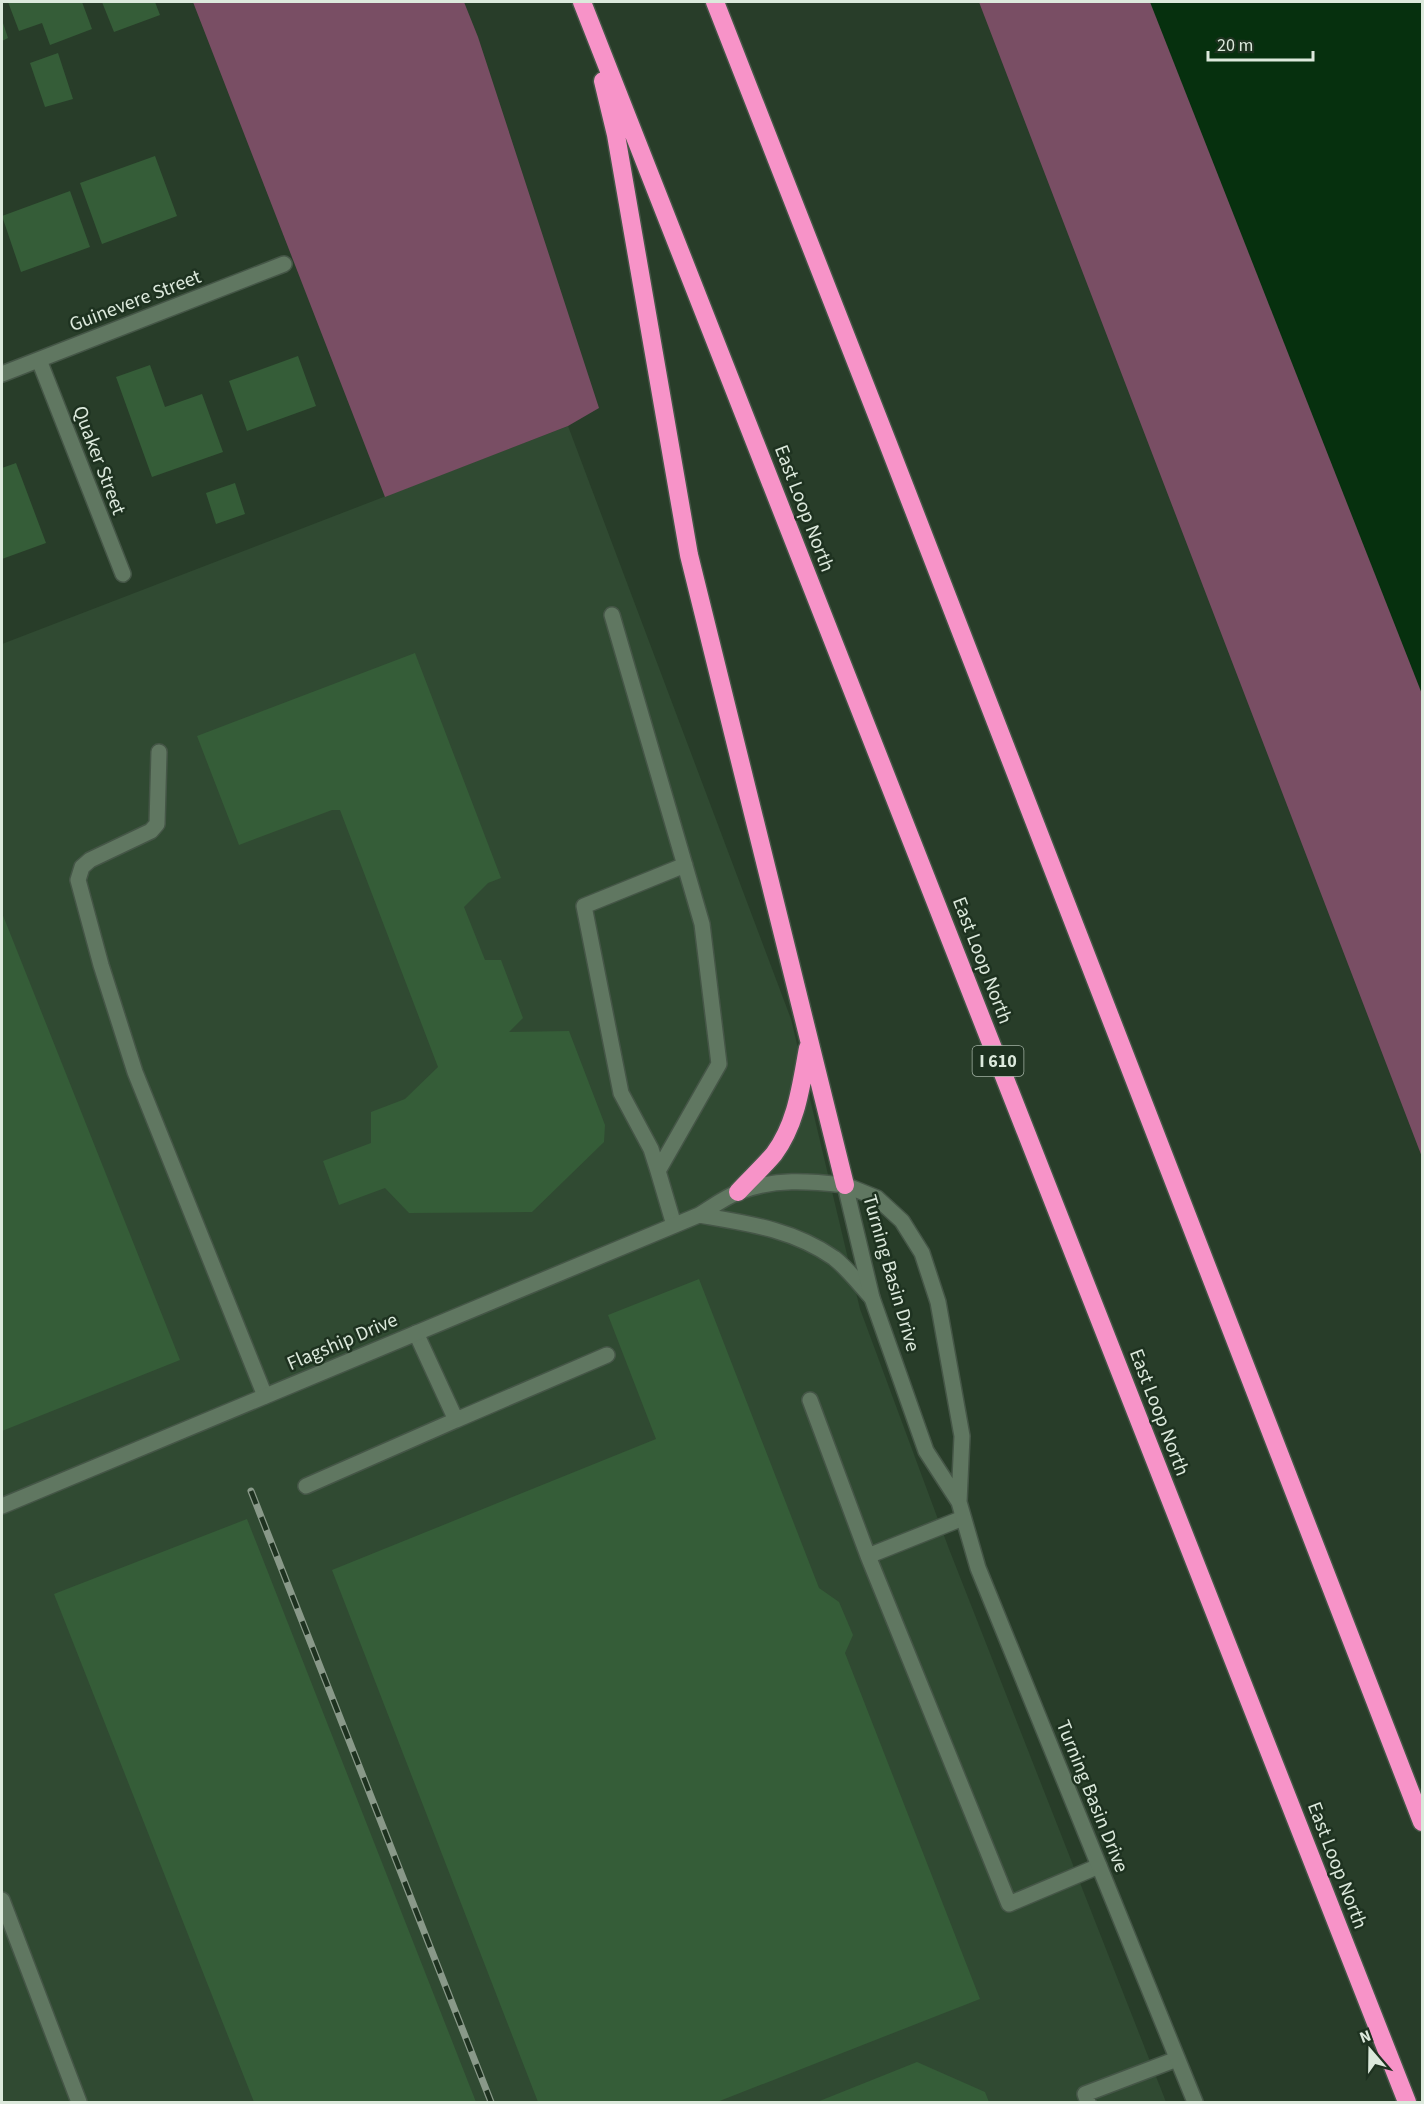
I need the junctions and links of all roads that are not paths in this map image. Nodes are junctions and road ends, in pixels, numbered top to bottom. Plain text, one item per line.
1 (582, 2) edge
2 (715, 2) edge
3 (589, 20) junction
4 (284, 264) dead end
5 (39, 360) junction
6 (2, 374) edge
7 (123, 574) dead end
8 (612, 615) dead end
9 (159, 752) dead end
10 (685, 865) junction
11 (809, 1043) junction
12 (658, 1171) junction
13 (845, 1185) junction
14 (738, 1192) junction
15 (699, 1215) junction
16 (674, 1225) junction
17 (872, 1298) junction
18 (416, 1333) junction
19 (607, 1355) dead end
20 (265, 1396) junction
21 (810, 1400) dead end
22 (456, 1420) junction
23 (306, 1486) dead end
24 (958, 1502) junction
25 (2, 1506) edge
26 (963, 1518) junction
27 (868, 1556) junction
28 (1422, 1822) edge
29 (1099, 1866) junction
30 (2, 1900) edge
31 (1177, 2058) junction
32 (79, 2103) edge
33 (1088, 2103) edge
34 (1195, 2103) edge
35 (1407, 2103) edge

1 - 3 highway, East Loop North / I 610
2 - 28 highway
3 - 11 highway
3 - 35 highway, East Loop North / I 610
4 - 5 street, Guinevere Street
5 - 6 street, Guinevere Street
5 - 7 street, Quaker Street
8 - 10 street
9 - 20 street
10 - 12 street
10 - 12 street
11 - 13 highway
11 - 14 highway
12 - 16 street
13 - 14 street, Flagship Drive
13 - 17 street, Turning Basin Drive
13 - 24 street, Turning Basin Drive
14 - 15 street, Flagship Drive
15 - 16 street, Flagship Drive
15 - 17 street
16 - 18 street, Flagship Drive
17 - 24 street, Turning Basin Drive
18 - 20 street, Flagship Drive
18 - 22 street
19 - 22 street
20 - 25 street, Flagship Drive
21 - 27 street
22 - 23 street
24 - 26 street, Turning Basin Drive
26 - 27 street
26 - 29 street, Turning Basin Drive
27 - 29 street
29 - 31 street, Turning Basin Drive
30 - 32 street
31 - 33 street
31 - 34 street, Turning Basin Drive

